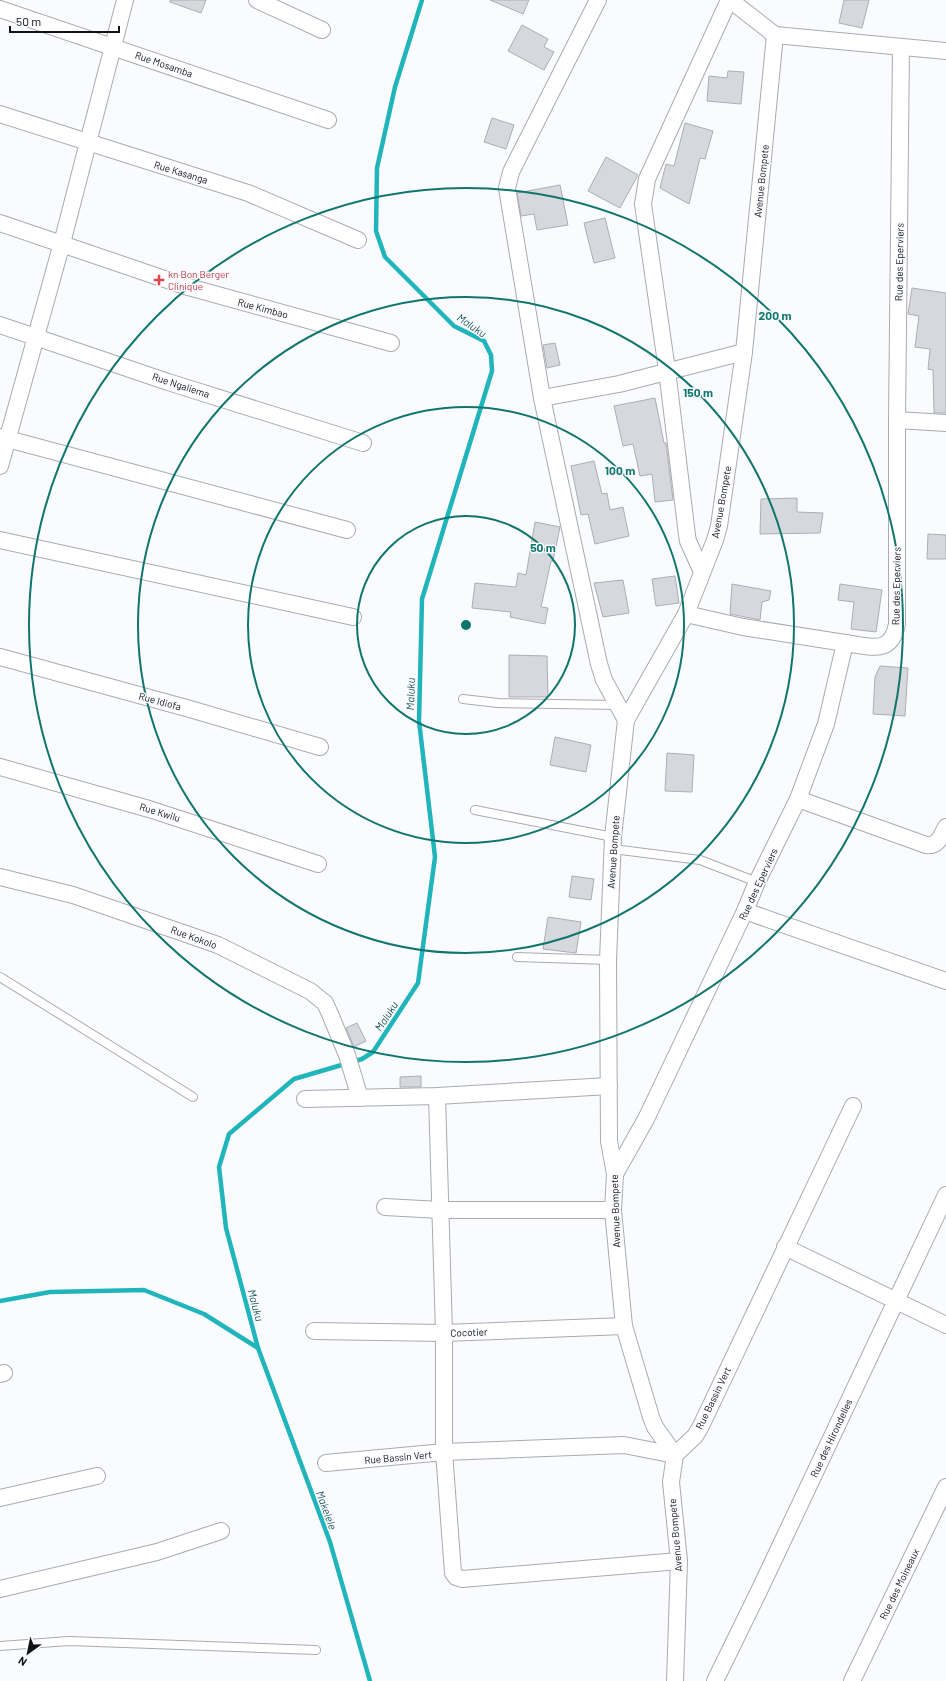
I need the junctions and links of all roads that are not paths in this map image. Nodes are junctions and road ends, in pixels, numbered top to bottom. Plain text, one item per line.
1 (125, 0) edge
2 (257, 0) edge
3 (598, 0) edge
4 (729, 0) edge
5 (0, 9) edge
6 (322, 30) dead end
7 (776, 35) junction
8 (114, 47) junction
9 (901, 47) junction
10 (946, 51) edge
11 (0, 114) edge
12 (328, 120) dead end
13 (88, 143) junction
14 (0, 223) edge
15 (358, 240) dead end
16 (62, 243) junction
17 (0, 325) edge
18 (36, 336) junction
19 (391, 343) dead end
20 (744, 352) junction
21 (667, 370) junction
22 (542, 398) junction
23 (897, 420) junction
24 (946, 423) edge
25 (3, 438) edge
26 (363, 443) dead end
27 (0, 466) edge
28 (347, 530) dead end
29 (0, 540) edge
30 (702, 572) junction
31 (686, 614) junction
32 (353, 617) dead end
33 (845, 643) junction
34 (0, 657) edge
35 (463, 699) dead end
36 (618, 705) junction
37 (626, 720) junction
38 (320, 747) dead end
39 (0, 767) edge
40 (798, 799) junction
41 (475, 810) dead end
42 (942, 834) edge
43 (613, 843) junction
44 (318, 864) dead end
45 (0, 877) edge
46 (757, 882) junction
47 (745, 912) junction
48 (517, 957) dead end
49 (608, 960) junction
50 (0, 977) edge
51 (946, 981) edge
52 (609, 1086) junction
53 (437, 1096) junction
54 (193, 1097) dead end
55 (360, 1098) junction
56 (305, 1099) dead end
57 (853, 1106) dead end
58 (615, 1174) junction
59 (946, 1195) edge
60 (385, 1207) dead end
61 (440, 1210) junction
62 (613, 1210) junction
63 (786, 1247) junction
64 (896, 1300) junction
65 (946, 1325) edge
66 (624, 1326) junction
67 (314, 1331) dead end
68 (444, 1333) junction
69 (444, 1452) junction
70 (675, 1455) junction
71 (326, 1463) dead end
72 (97, 1476) dead end
73 (946, 1487) edge
74 (0, 1498) edge
75 (221, 1531) dead end
76 (679, 1561) junction
77 (0, 1589) edge
78 (0, 1646) edge
79 (316, 1650) dead end
80 (675, 1681) edge
81 (715, 1681) edge
82 (852, 1681) edge

1 - 8 street
2 - 6 street
3 - 22 street
4 - 7 street
4 - 21 street
5 - 8 street, Rue Mosamba
7 - 9 street
7 - 20 street, Avenue Bompete
8 - 12 street, Rue Mosamba
8 - 13 street
9 - 10 street
9 - 23 street, Rue des Eperviers
11 - 13 street, Rue Kasanga
13 - 15 street, Rue Kasanga
13 - 16 street
14 - 16 street, Rue Kimbao
16 - 18 street
16 - 19 street, Rue Kimbao
17 - 18 street, Rue Ngaliema
18 - 25 street
18 - 26 street, Rue Ngaliema
20 - 21 street
20 - 30 street, Avenue Bompete
21 - 22 street
21 - 30 street
22 - 36 street
23 - 24 street
23 - 33 street, Rue des Eperviers
25 - 27 street
25 - 28 street
29 - 32 street
30 - 31 street, Avenue Bompete
31 - 33 street
31 - 37 street, Avenue Bompete
33 - 40 street, Rue des Eperviers
34 - 38 street, Rue Idiofa
35 - 36 lane
36 - 37 street
37 - 43 street, Avenue Bompete
39 - 44 street, Rue Kwilu
40 - 42 street
40 - 46 street, Rue des Eperviers
41 - 43 lane
43 - 46 lane
43 - 49 street, Avenue Bompete
45 - 55 street, Rue Kokolo
46 - 47 street, Rue des Eperviers
47 - 51 street
47 - 58 street, Rue des Eperviers
48 - 49 lane
49 - 52 street, Avenue Bompete
50 - 54 lane
52 - 53 street
52 - 58 street, Avenue Bompete
53 - 55 street
53 - 61 street
55 - 56 street
57 - 63 street, Rue Bassin Vert
58 - 62 street, Avenue Bompete
59 - 64 street, Rue des Hirondelles
60 - 61 street
61 - 62 street
61 - 68 street
62 - 66 street, Avenue Bompete
63 - 64 street
63 - 70 street, Rue Bassin Vert
64 - 65 street
64 - 81 street, Rue des Hirondelles
66 - 68 street, Cocotier
66 - 70 street, Avenue Bompete
67 - 68 street, Cocotier
68 - 69 street
69 - 70 street, Rue Bassin Vert
69 - 71 street, Rue Bassin Vert
69 - 76 street
70 - 76 street, Avenue Bompete
72 - 74 street
73 - 82 street, Rue des Moineaux
75 - 77 street
76 - 80 street, Avenue Bompete
78 - 79 lane

